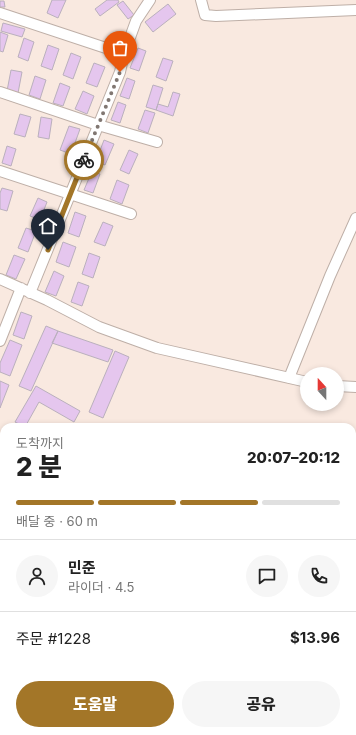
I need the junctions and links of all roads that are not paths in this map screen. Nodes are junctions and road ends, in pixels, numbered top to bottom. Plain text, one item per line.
1 (150, 0) edge
2 (201, 0) edge
3 (356, 10) edge
4 (0, 14) edge
5 (124, 54) junction
6 (0, 92) edge
7 (98, 125) junction
8 (157, 142) dead end
9 (0, 171) edge
10 (70, 194) junction
11 (131, 214) dead end
12 (356, 218) edge
13 (0, 279) edge
14 (21, 288) junction
15 (30, 293) junction
16 (0, 341) edge
17 (289, 378) junction
18 (300, 380) edge
19 (344, 386) edge
20 (356, 387) edge

1 - 5 street
2 - 3 street
4 - 5 street
5 - 7 street
6 - 7 street
7 - 8 street
7 - 10 street
9 - 10 street
10 - 11 street
10 - 15 street
12 - 17 street
13 - 14 street
14 - 15 street
14 - 16 street
15 - 17 street
17 - 18 street
19 - 20 street

